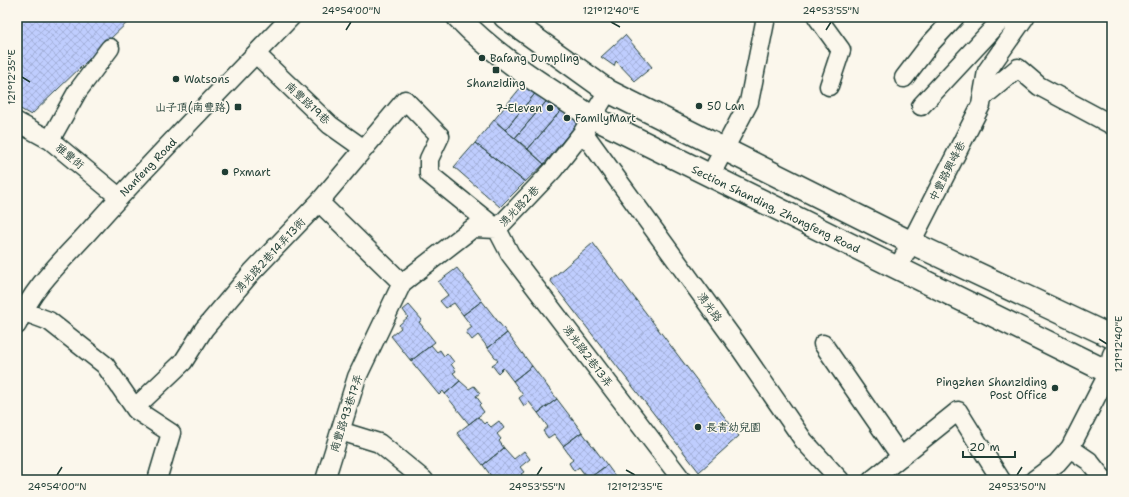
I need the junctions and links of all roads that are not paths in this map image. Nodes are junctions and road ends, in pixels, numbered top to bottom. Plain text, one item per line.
1 (291, 17) edge
2 (458, 17) edge
3 (766, 17) edge
4 (817, 17) edge
5 (955, 17) edge
6 (1004, 17) edge
7 (1025, 17) edge
8 (511, 19) edge
9 (110, 48) dead end
10 (256, 54) junction
11 (904, 78) dead end
12 (829, 86) dead end
13 (608, 91) junction
14 (983, 97) junction
15 (921, 106) dead end
16 (17, 122) edge
17 (587, 125) junction
18 (1112, 125) edge
19 (50, 140) junction
20 (364, 149) junction
21 (725, 150) junction
22 (710, 176) junction
23 (119, 197) junction
24 (319, 202) junction
25 (497, 229) junction
26 (910, 242) junction
27 (898, 268) junction
28 (402, 283) junction
29 (20, 318) edge
30 (1112, 337) edge
31 (823, 344) dead end
32 (1111, 367) edge
33 (136, 410) junction
34 (340, 431) junction
35 (1070, 448) junction
36 (901, 457) junction
37 (157, 480) edge
38 (325, 480) edge
39 (424, 480) edge
40 (682, 480) edge
41 (840, 480) edge
42 (872, 480) edge
43 (1001, 480) edge
44 (1034, 480) edge
45 (1104, 480) edge

1 - 10 street, Nanfeng Road
2 - 17 main road, Section Shanding, Zhongfeng Road
3 - 21 street
4 - 12 street
5 - 11 street
6 - 15 street
7 - 14 street, 中豐路興峰巷
8 - 13 main road
9 - 19 street
10 - 20 street, 南豐路19巷
10 - 23 street, Nanfeng Road
13 - 17 street, 湧光路2巷
13 - 21 main road
14 - 18 street
14 - 26 street, 中豐路興峰巷
16 - 19 street, 雅豐街
17 - 22 main road, Section Shanding, Zhongfeng Road
17 - 25 street, 湧光路2巷
17 - 41 street, 湧光路
19 - 23 street, 雅豐街
20 - 24 street, 湧光路2巷14弄13衖
20 - 25 street, 湧光路2巷14弄13衖
21 - 22 street
21 - 26 main road
22 - 27 main road, Section Shanding, Zhongfeng Road
23 - 29 street, Nanfeng Road
24 - 28 street
24 - 33 street, 湧光路2巷14弄13衖
25 - 28 street, 湧光路2巷
25 - 40 street, 湧光路2巷13弄
26 - 27 street, 中豐路興峰巷
26 - 30 main road
27 - 32 main road, Section Shanding, Zhongfeng Road
28 - 34 street, 南豐路93巷17弄
29 - 33 street
31 - 36 street
32 - 35 street
33 - 37 street
34 - 38 street, 南豐路93巷17弄
34 - 39 street
35 - 44 street
35 - 45 street
36 - 42 street
36 - 43 street

